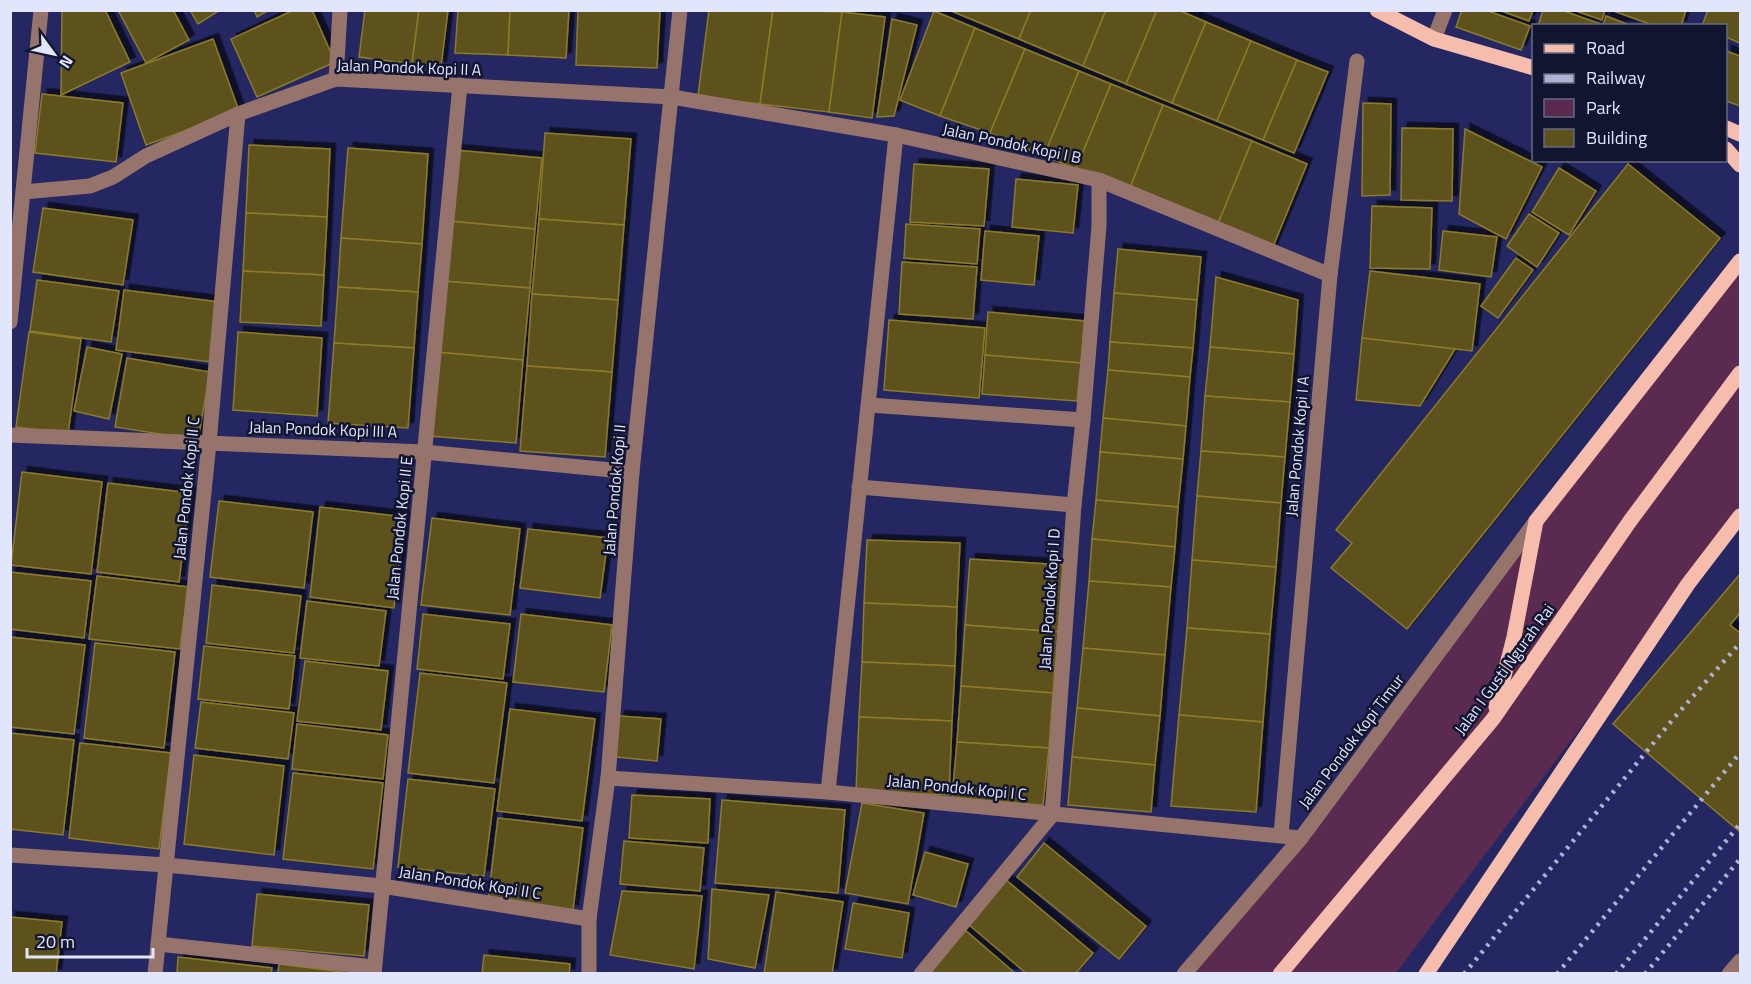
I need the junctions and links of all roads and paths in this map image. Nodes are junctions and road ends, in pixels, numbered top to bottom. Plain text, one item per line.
1 (41, 10) edge
2 (340, 10) edge
3 (680, 10) edge
4 (1377, 10) edge
5 (1445, 10) edge
6 (1434, 39) junction
7 (1357, 61) dead end
8 (1532, 68) edge
9 (336, 80) junction
10 (460, 86) junction
11 (672, 97) junction
12 (238, 114) junction
13 (896, 135) junction
14 (1727, 151) edge
15 (1740, 165) edge
16 (1099, 180) junction
17 (23, 192) junction
18 (1740, 261) edge
19 (1330, 275) junction
20 (10, 322) edge
21 (1740, 373) edge
22 (868, 405) junction
23 (1083, 420) junction
24 (10, 435) edge
25 (209, 443) junction
26 (424, 452) junction
27 (632, 472) junction
28 (859, 487) junction
29 (1074, 505) junction
30 (1740, 516) edge
31 (1536, 521) junction
32 (1493, 718) junction
33 (608, 778) junction
34 (828, 792) junction
35 (1052, 815) junction
36 (1281, 836) junction
37 (1301, 838) junction
38 (10, 855) edge
39 (166, 865) junction
40 (382, 886) junction
41 (589, 919) junction
42 (158, 944) junction
43 (1740, 962) edge
44 (374, 970) edge
45 (155, 974) edge
46 (588, 974) edge
47 (921, 974) edge
48 (1184, 974) edge
49 (1280, 974) edge
50 (1426, 974) edge
51 (1729, 974) edge

1 - 17 street
2 - 9 street
3 - 11 street, Jalan Pondok Kopi II
4 - 6 main road
5 - 6 street
6 - 8 main road
7 - 19 street, Jalan Pondok Kopi I A
9 - 10 street, Jalan Pondok Kopi II A
9 - 12 street, Jalan Pondok Kopi II A
10 - 11 street, Jalan Pondok Kopi II A
10 - 26 street, Jalan Pondok Kopi II E
11 - 13 street, Jalan Pondok Kopi I B
11 - 27 street, Jalan Pondok Kopi II
12 - 17 street, Jalan Pondok Kopi II A
12 - 25 street, Jalan Pondok Kopi II C
13 - 16 street, Jalan Pondok Kopi I B
13 - 22 street
14 - 15 main road
16 - 19 street, Jalan Pondok Kopi I B
16 - 23 street, Jalan Pondok Kopi I D
17 - 20 street
18 - 31 main road
19 - 36 street, Jalan Pondok Kopi I A
21 - 32 main road, Jalan I Gusti Ngurah Rai
22 - 23 street
22 - 28 street
23 - 29 street, Jalan Pondok Kopi I D
24 - 25 street, Jalan Pondok Kopi III A
25 - 26 street, Jalan Pondok Kopi III A
25 - 39 street, Jalan Pondok Kopi II C
26 - 27 street, Jalan Pondok Kopi III A
26 - 40 street, Jalan Pondok Kopi II E
27 - 33 street, Jalan Pondok Kopi II
28 - 29 street
28 - 34 street
29 - 35 street, Jalan Pondok Kopi I D
30 - 50 main road
31 - 32 main road
31 - 37 street, Jalan Pondok Kopi Timur
32 - 49 main road, Jalan I Gusti Ngurah Rai
33 - 34 street, Jalan Pondok Kopi I C
33 - 41 street, Jalan Pondok Kopi II
34 - 35 street, Jalan Pondok Kopi I C
35 - 36 street, Jalan Pondok Kopi I C
35 - 47 street
36 - 37 street, Jalan Pondok Kopi I C
37 - 48 street, Jalan Pondok Kopi Timur
38 - 39 street
39 - 40 street, Jalan Pondok Kopi II C
39 - 42 street, Jalan Pondok Kopi II C
40 - 41 street, Jalan Pondok Kopi II C
40 - 44 street, Jalan Pondok Kopi II E
41 - 46 street, Jalan Pondok Kopi II
42 - 44 street
42 - 45 street, Jalan Pondok Kopi II C
43 - 51 street

